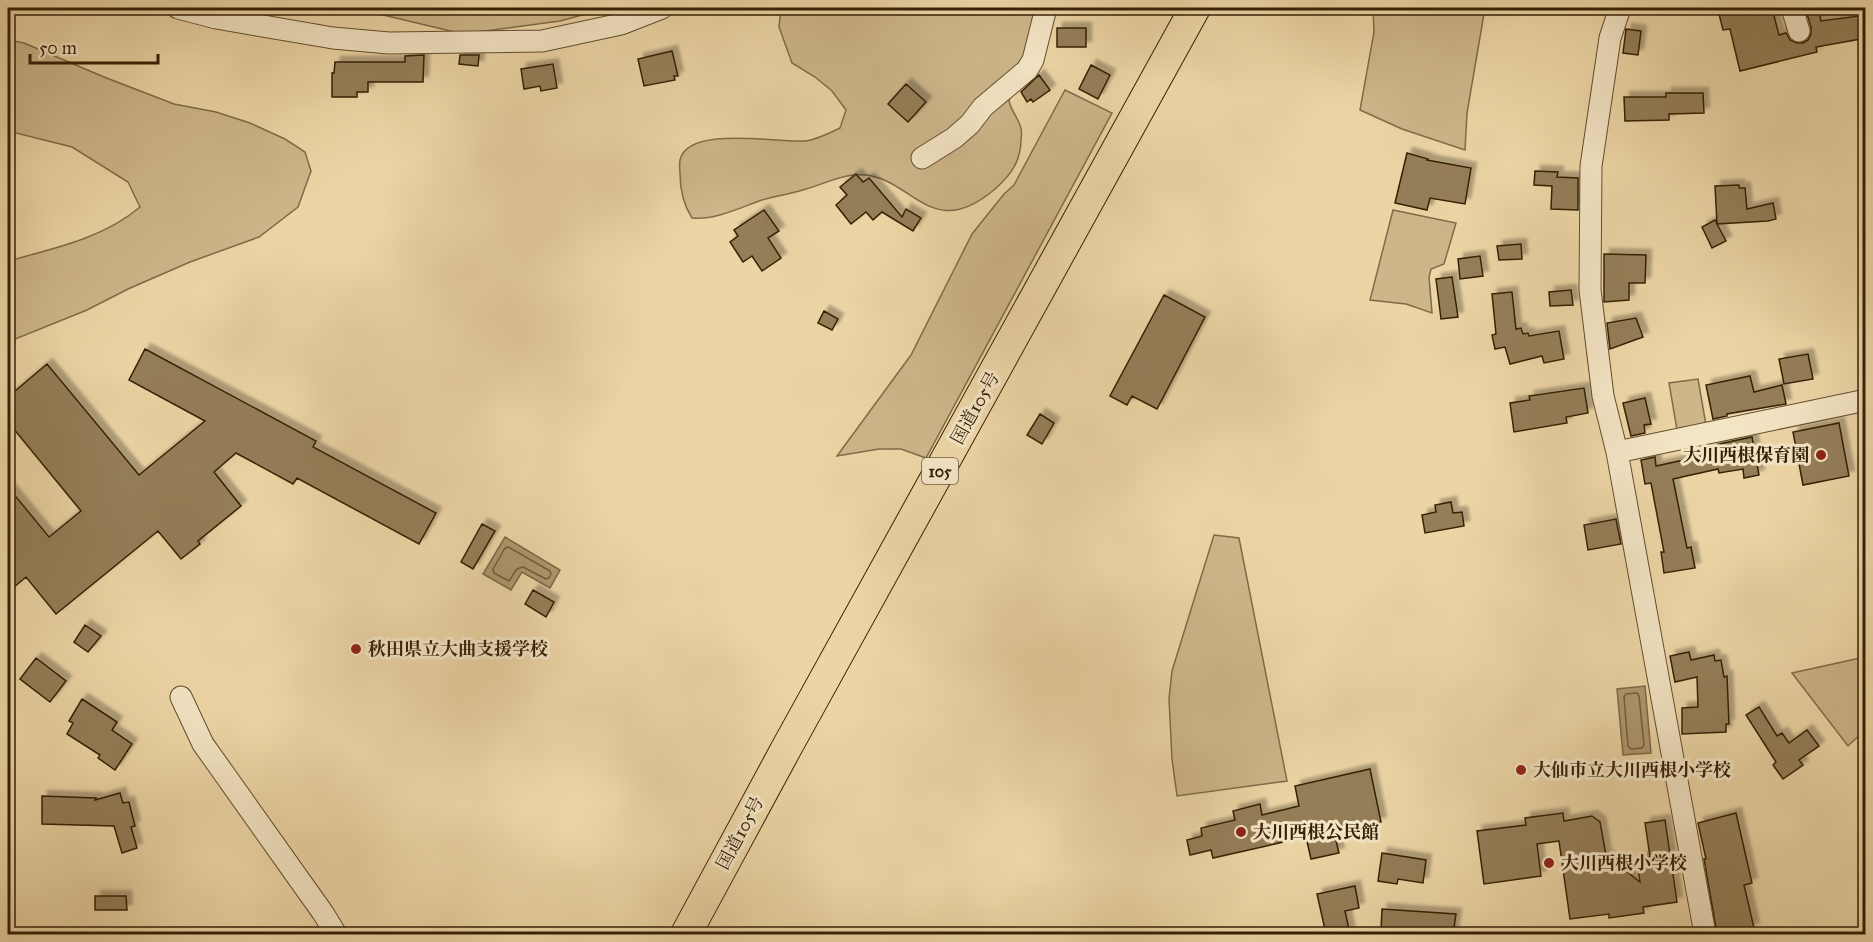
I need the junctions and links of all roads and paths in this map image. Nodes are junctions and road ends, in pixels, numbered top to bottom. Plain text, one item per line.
1 (178, 8) edge
2 (662, 8) edge
3 (1046, 8) edge
4 (1195, 8) edge
5 (1620, 8) edge
6 (1792, 8) edge
7 (1799, 31) dead end
8 (922, 158) dead end
9 (1866, 400) edge
10 (1617, 452) junction
11 (181, 697) dead end
12 (336, 934) edge
13 (686, 934) edge
14 (1705, 934) edge

1 - 2 street
3 - 8 street
4 - 13 highway, 国道105号 / 105
5 - 10 street
6 - 7 street
9 - 10 street
10 - 14 street
11 - 12 street

